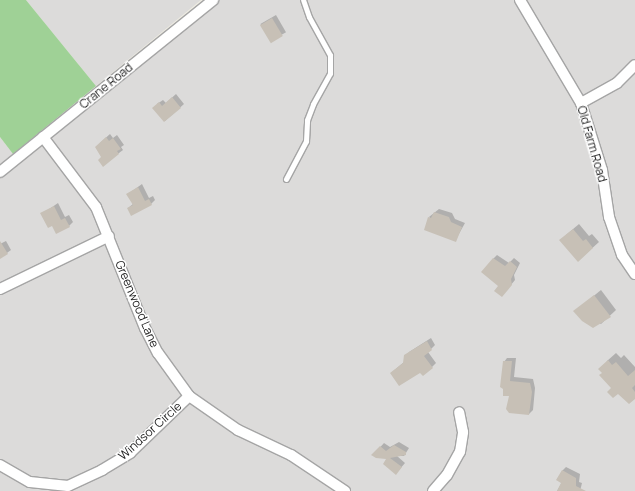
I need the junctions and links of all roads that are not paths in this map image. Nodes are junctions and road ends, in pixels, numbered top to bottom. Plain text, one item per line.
1 (213, 0) edge
2 (303, 0) edge
3 (520, 0) edge
4 (635, 65) edge
5 (581, 103) junction
6 (43, 137) junction
7 (0, 172) edge
8 (286, 179) dead end
9 (109, 236) junction
10 (635, 274) edge
11 (0, 290) edge
12 (189, 396) junction
13 (459, 412) dead end
14 (0, 466) edge
15 (345, 491) edge
16 (433, 491) edge

1 - 6 street, Crane Road
2 - 8 lane
3 - 5 street, Old Farm Road
4 - 5 street
5 - 10 street, Old Farm Road
6 - 7 street, Crane Road
6 - 9 street, Greenwood Lane
9 - 11 street
9 - 12 street, Greenwood Lane
12 - 14 street, Windsor Circle
12 - 15 street, Greenwood Lane
13 - 16 street

